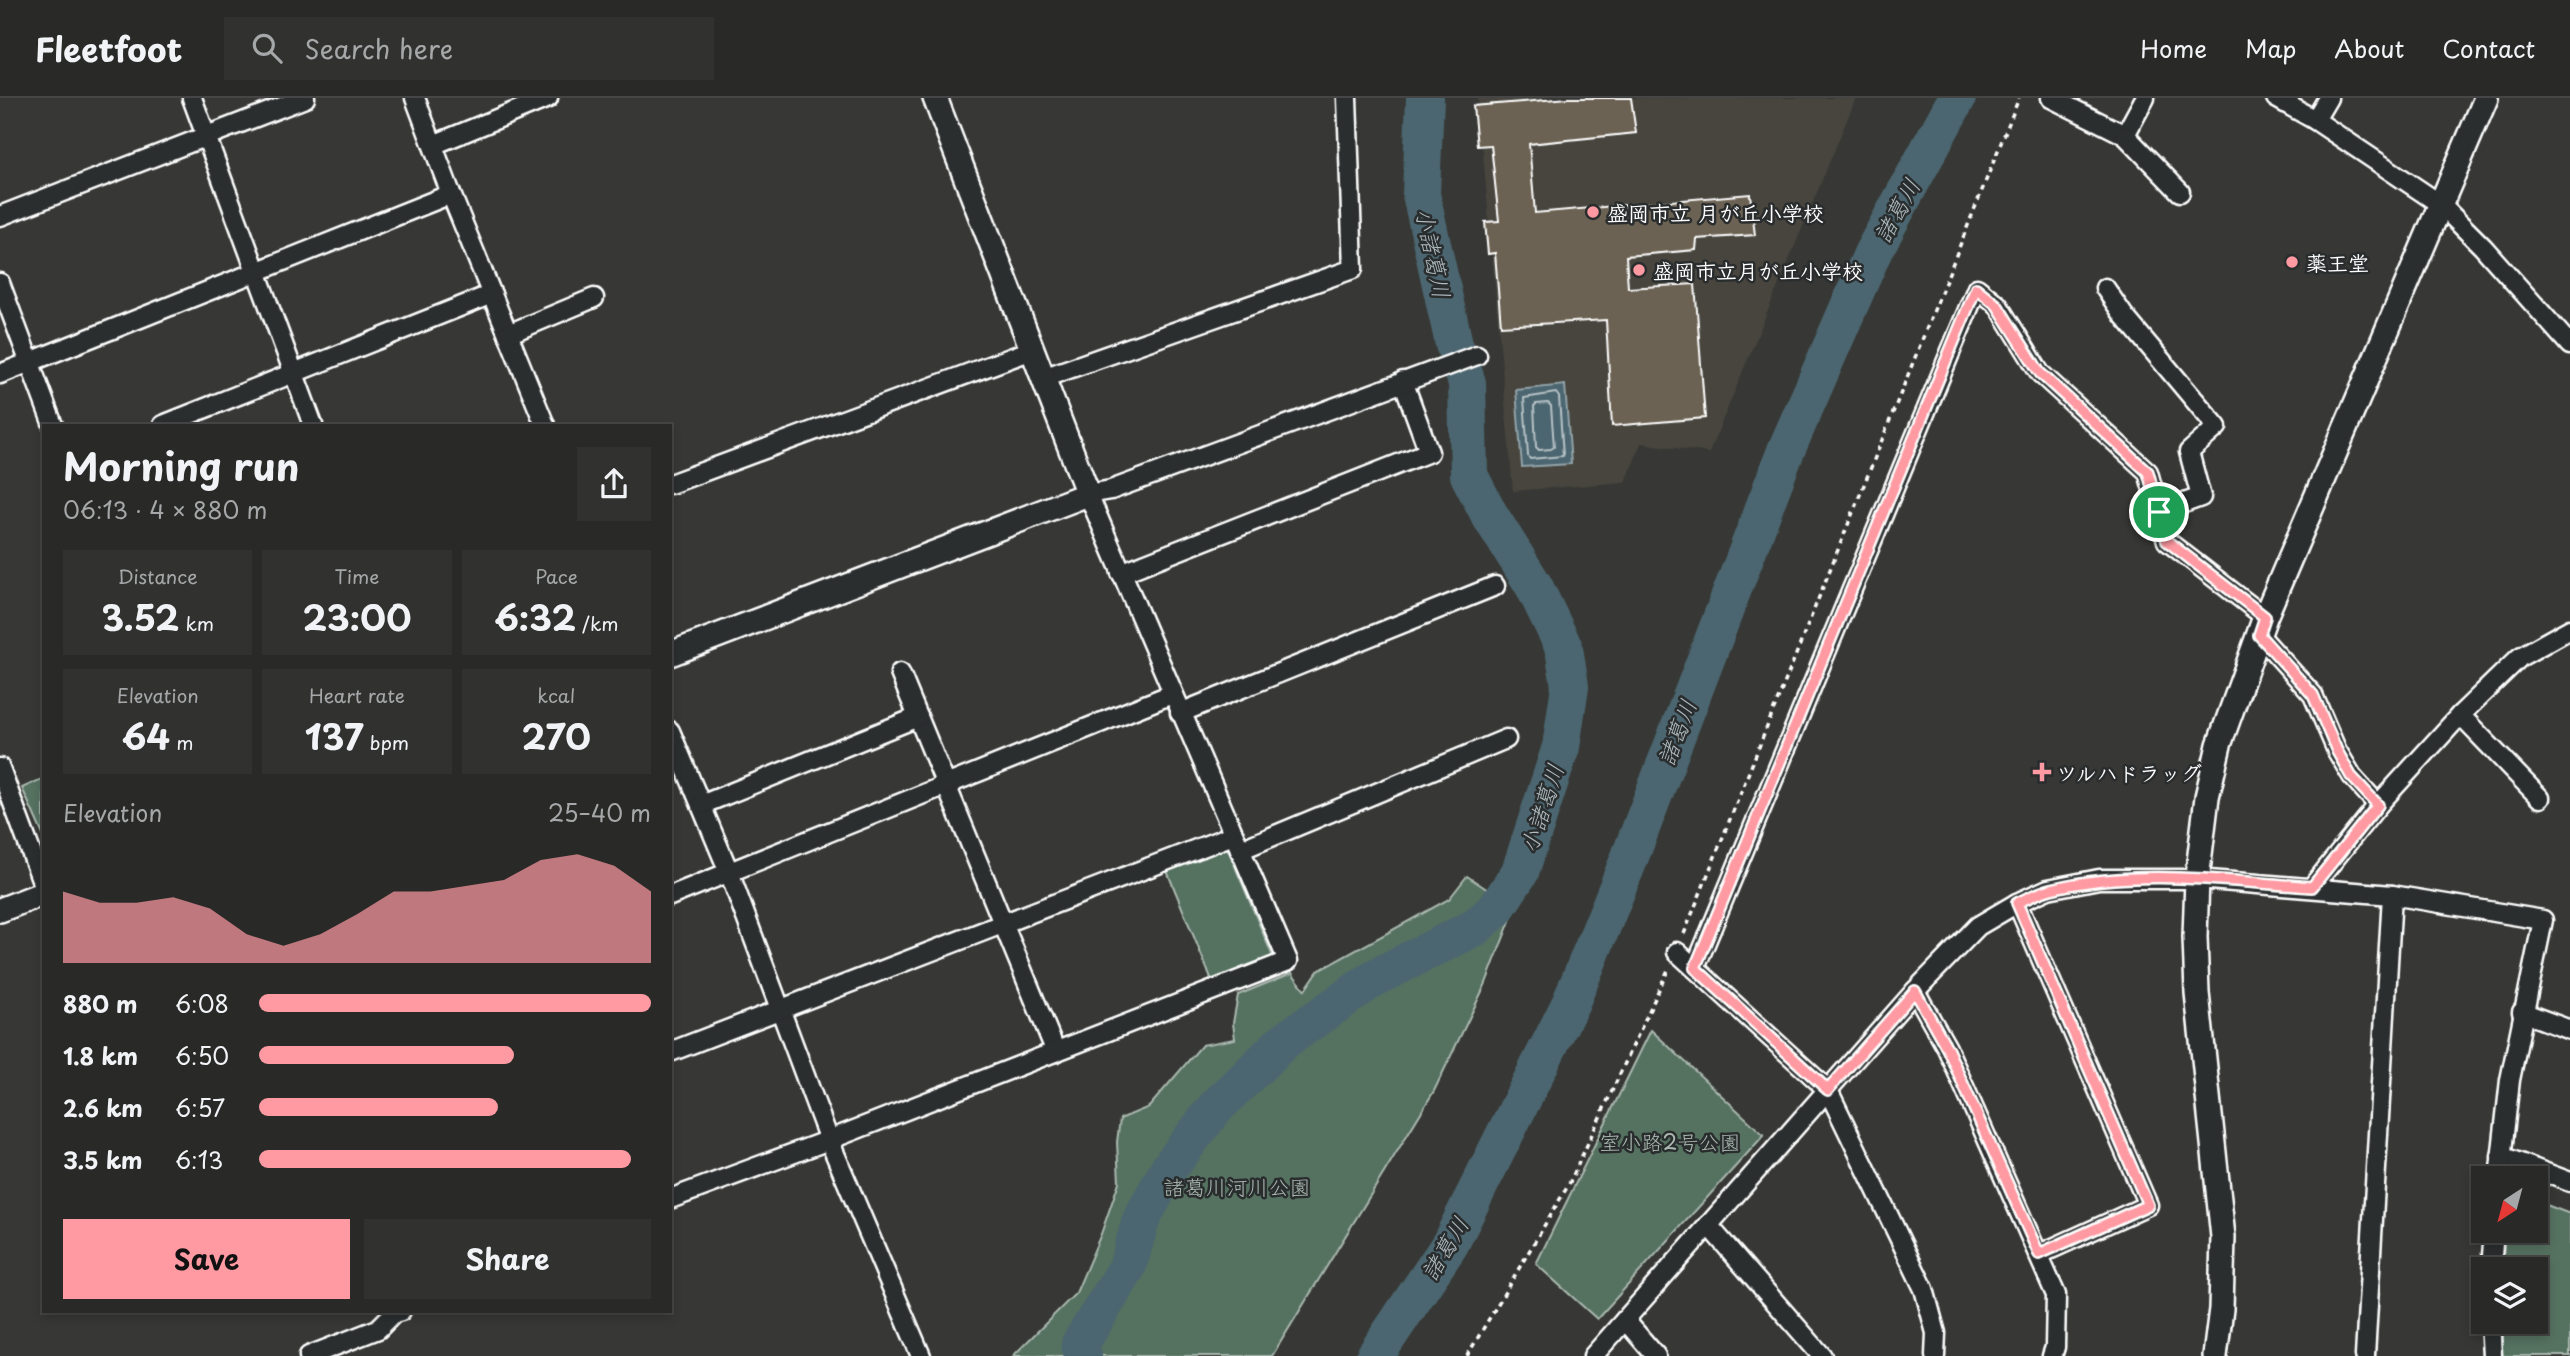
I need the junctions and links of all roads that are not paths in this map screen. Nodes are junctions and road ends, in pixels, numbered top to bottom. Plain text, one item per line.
1 (192, 98) edge
2 (305, 98) edge
3 (415, 98) edge
4 (548, 98) edge
5 (935, 98) edge
6 (1347, 98) edge
7 (2051, 98) edge
8 (2145, 98) edge
9 (2276, 98) edge
10 (2328, 98) edge
11 (2486, 98) edge
12 (2315, 120) junction
13 (2125, 135) junction
14 (207, 137) junction
15 (433, 145) junction
16 (2180, 192) dead end
17 (451, 194) junction
18 (2440, 204) junction
19 (0, 216) edge
20 (256, 272) junction
21 (0, 284) edge
22 (2105, 288) dead end
23 (492, 294) junction
24 (594, 298) dead end
25 (508, 334) junction
26 (2570, 345) edge
27 (1032, 350) junction
28 (1477, 355) dead end
29 (30, 362) junction
30 (0, 374) edge
31 (294, 374) junction
32 (1043, 378) junction
33 (1403, 381) junction
34 (53, 424) edge
35 (166, 424) edge
36 (313, 424) edge
37 (545, 424) edge
38 (672, 483) edge
39 (1088, 494) junction
40 (2159, 512) junction
41 (1121, 573) junction
42 (1495, 586) dead end
43 (2262, 626) junction
44 (2570, 629) edge
45 (672, 653) edge
46 (900, 673) dead end
47 (1172, 694) junction
48 (1180, 713) junction
49 (2460, 715) junction
50 (918, 718) junction
51 (672, 736) edge
52 (1506, 739) dead end
53 (0, 768) edge
54 (945, 785) junction
55 (2540, 798) dead end
56 (701, 805) junction
57 (2378, 805) junction
58 (1236, 842) junction
59 (729, 872) junction
60 (2197, 879) junction
61 (42, 882) edge
62 (2312, 887) junction
63 (42, 894) edge
64 (672, 895) edge
65 (2392, 895) junction
66 (2017, 903) junction
67 (0, 910) edge
68 (1002, 923) junction
69 (1676, 952) road end
70 (1695, 968) junction
71 (1915, 991) junction
72 (780, 1009) junction
73 (2522, 1012) junction
74 (2570, 1030) edge
75 (672, 1051) edge
76 (1056, 1052) junction
77 (1828, 1090) junction
78 (830, 1140) junction
79 (2501, 1156) junction
80 (2500, 1166) edge
81 (2570, 1182) edge
82 (672, 1198) edge
83 (1708, 1225) junction
84 (2039, 1254) junction
85 (395, 1313) edge
86 (1625, 1320) junction
87 (2491, 1334) edge
88 (320, 1354) edge
89 (921, 1356) edge
90 (1593, 1356) edge
91 (1656, 1356) edge
92 (1822, 1356) edge
93 (1935, 1356) edge
94 (2052, 1356) edge
95 (2215, 1356) edge
96 (2365, 1356) edge
97 (2492, 1356) edge

1 - 14 street
2 - 14 street
3 - 15 street
4 - 15 street
5 - 27 street
6 - 32 street
7 - 13 street
8 - 13 street
9 - 12 street
10 - 12 street
11 - 18 street
12 - 18 street
13 - 16 street
14 - 19 street
14 - 20 street
15 - 17 street
17 - 20 street
17 - 23 street
18 - 26 street
18 - 43 street
20 - 29 street
20 - 31 street
21 - 29 street
22 - 40 street
23 - 25 street
23 - 31 street
24 - 25 street
25 - 37 street
27 - 32 street
27 - 38 street
28 - 33 street
29 - 30 street
29 - 34 street
31 - 35 street
31 - 36 street
32 - 39 street
33 - 39 street
33 - 41 street
39 - 41 street
39 - 45 street
40 - 43 street
40 - 70 street
41 - 47 street
42 - 48 street
43 - 57 street
43 - 60 street
44 - 49 street
46 - 50 street
47 - 48 street
47 - 54 street
48 - 58 street
49 - 55 street
49 - 57 street
50 - 54 street
50 - 56 street
51 - 56 street
52 - 58 street
53 - 61 street
54 - 59 street
54 - 68 street
56 - 59 street
57 - 62 street
58 - 68 street
58 - 76 street
59 - 64 street
59 - 72 street
60 - 62 street
60 - 66 street
60 - 95 street
62 - 65 street
63 - 67 street
65 - 73 street
65 - 96 street
66 - 71 street
66 - 84 street
68 - 72 street
68 - 76 street
69 - 70 street
70 - 77 street
71 - 77 street
71 - 84 street
72 - 75 street
72 - 78 street
73 - 74 street
73 - 79 street
76 - 78 street
77 - 83 street
77 - 93 street
78 - 82 street
78 - 89 street
79 - 80 street
79 - 81 street
83 - 86 street
83 - 92 street
84 - 94 street
85 - 88 street
86 - 90 street
86 - 91 street
87 - 97 street

